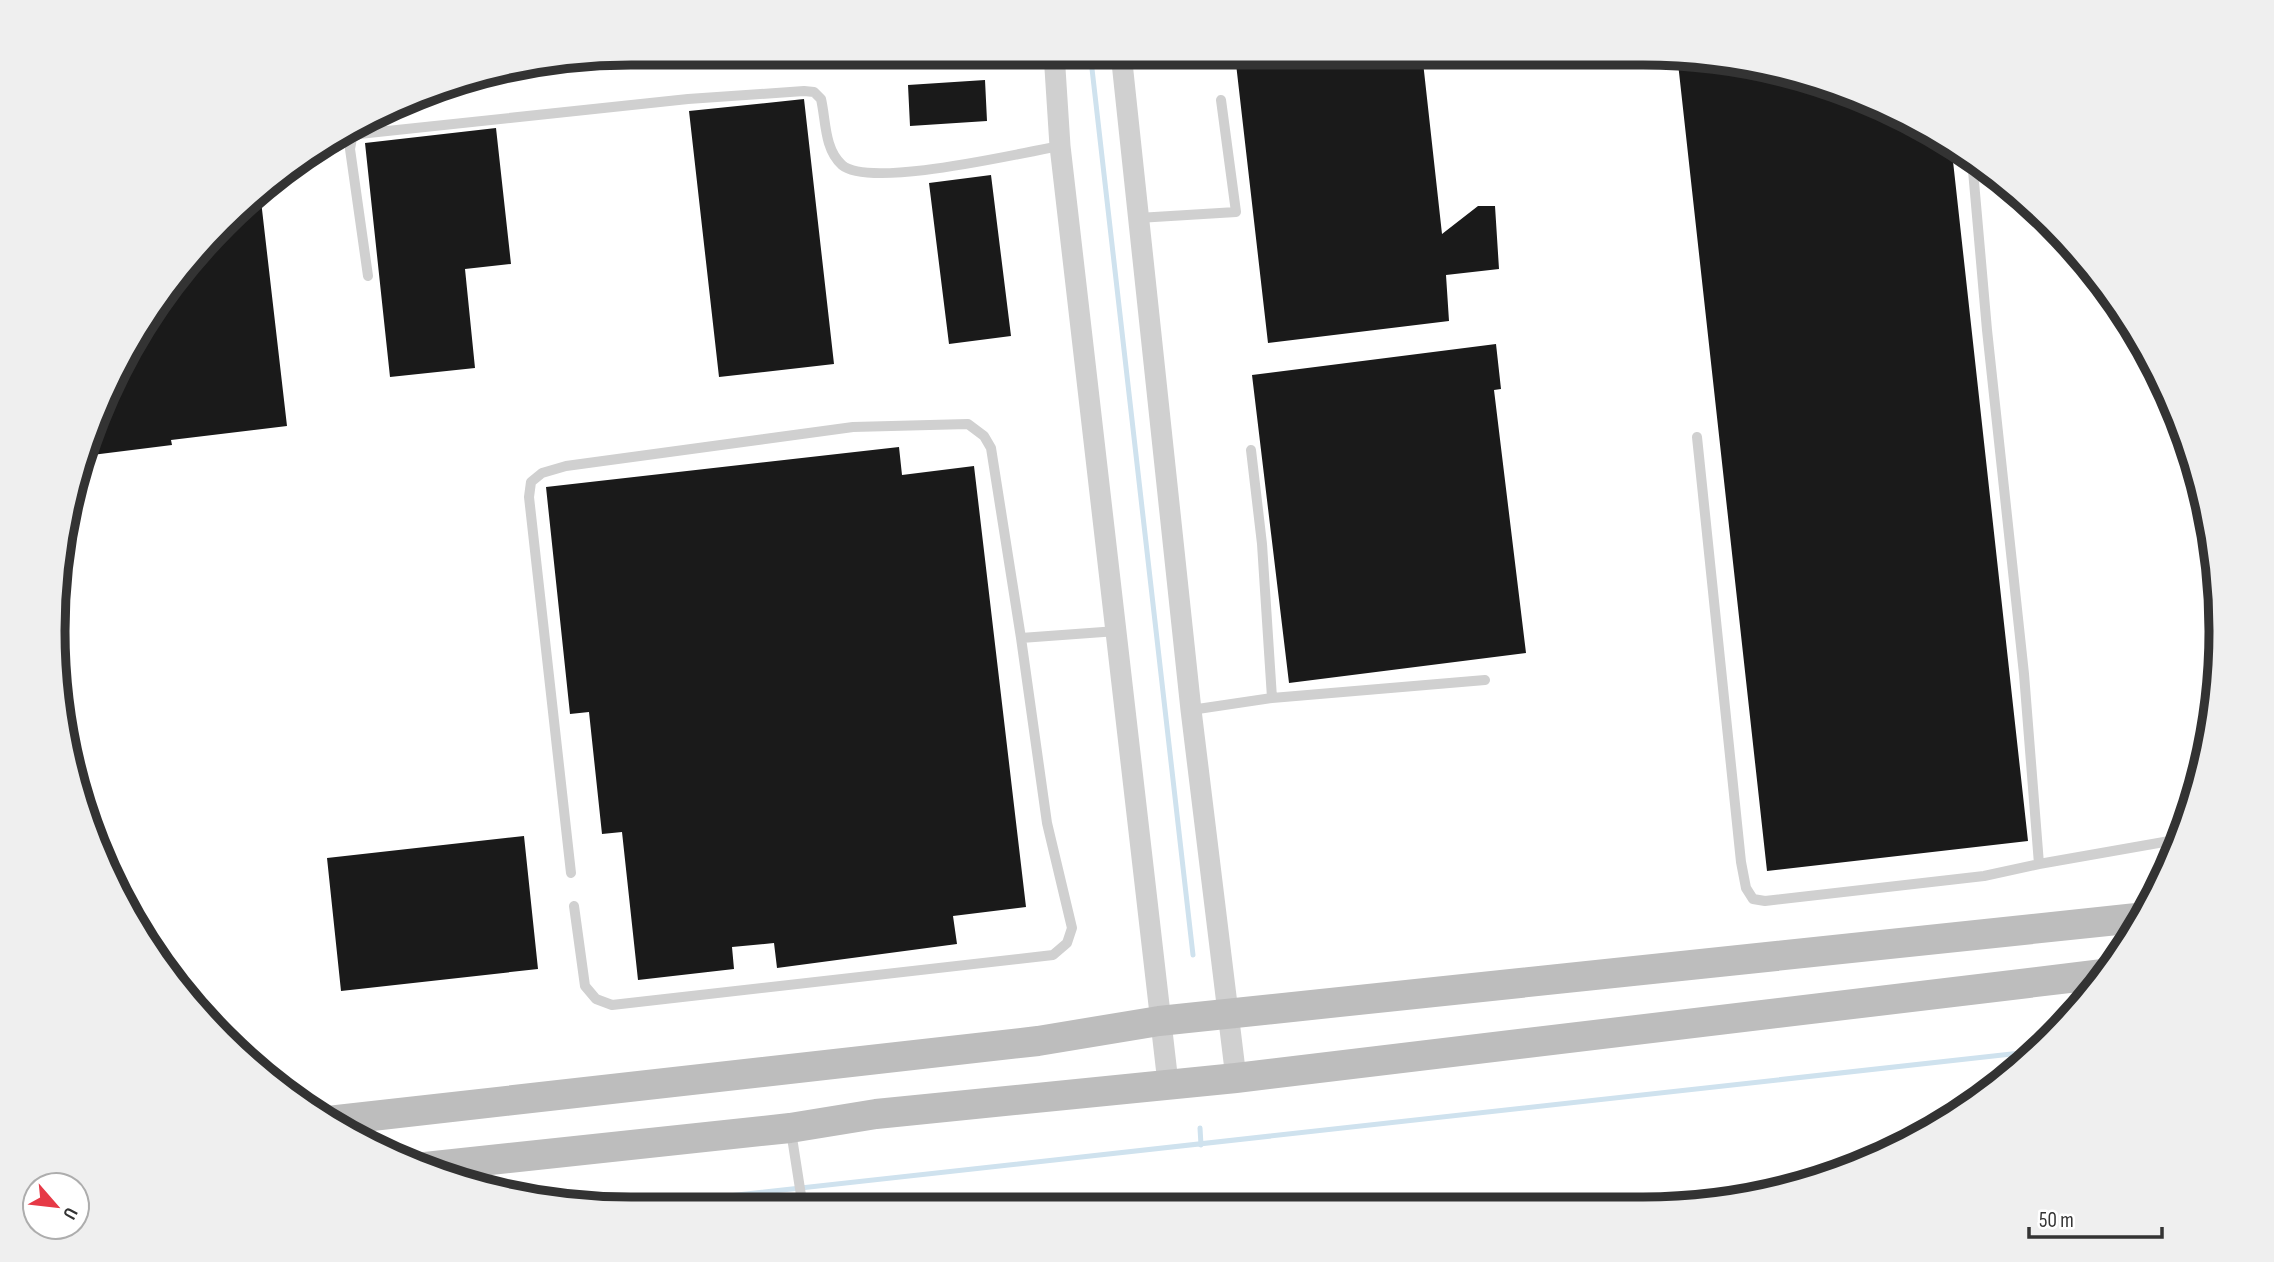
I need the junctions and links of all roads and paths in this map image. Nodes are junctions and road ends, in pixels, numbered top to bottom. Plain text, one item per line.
1 (1055, 65) edge
2 (1122, 65) edge
3 (1221, 100) dead end
4 (361, 134) edge
5 (352, 139) edge
6 (1060, 146) junction
7 (1973, 171) edge
8 (1138, 218) junction
9 (368, 276) dead end
10 (1697, 437) dead end
11 (1251, 450) dead end
12 (1117, 631) junction
13 (1021, 638) junction
14 (1485, 680) dead end
15 (1272, 698) junction
16 (1191, 710) junction
17 (2169, 841) edge
18 (2039, 864) junction
19 (571, 873) dead end
20 (574, 906) dead end
21 (2130, 919) edge
22 (2093, 975) edge
23 (1230, 1016) junction
24 (1159, 1021) junction
25 (1236, 1078) junction
26 (1168, 1083) junction
27 (345, 1119) edge
28 (793, 1139) junction
29 (445, 1165) edge
30 (801, 1197) edge

1 - 6 street
2 - 8 street
3 - 8 lane
4 - 6 lane
5 - 9 lane
6 - 12 street
7 - 18 lane
8 - 16 street
10 - 18 lane
11 - 15 lane
12 - 13 lane
12 - 24 street
13 - 19 lane
13 - 20 lane
14 - 15 lane
15 - 16 lane
16 - 23 street
17 - 18 lane
21 - 23 street
22 - 25 street
23 - 24 street
23 - 25 street
24 - 26 street
24 - 27 street
25 - 26 street
26 - 28 street
28 - 29 street
28 - 30 lane

